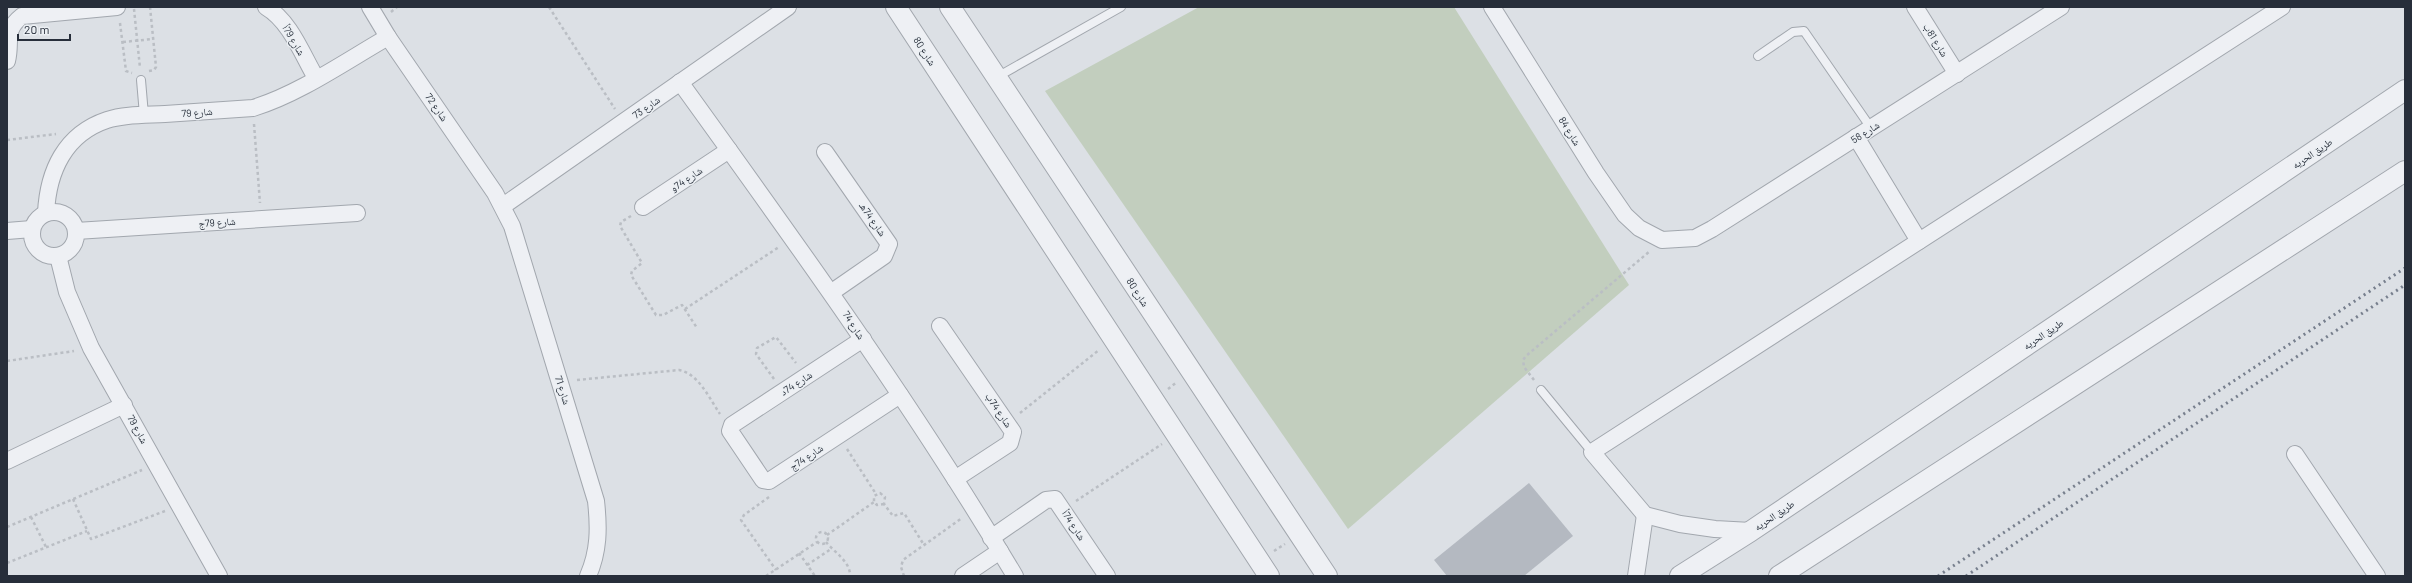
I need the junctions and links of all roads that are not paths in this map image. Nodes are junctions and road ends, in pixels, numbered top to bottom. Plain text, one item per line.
1 (266, 7) edge
2 (370, 7) edge
3 (788, 7) edge
4 (896, 7) edge
5 (950, 7) edge
6 (1121, 7) edge
7 (1492, 7) edge
8 (1915, 7) edge
9 (2061, 7) edge
10 (2282, 7) edge
11 (118, 14) edge
12 (388, 37) junction
13 (1758, 56) dead end
14 (7, 61) edge
15 (1957, 74) junction
16 (141, 76) road end
17 (996, 77) junction
18 (316, 78) junction
19 (680, 82) junction
20 (2405, 90) edge
21 (144, 115) junction
22 (1871, 128) junction
23 (1856, 137) junction
24 (729, 150) junction
25 (825, 152) dead end
26 (2405, 171) edge
27 (503, 206) junction
28 (642, 207) road end
29 (46, 213) junction
30 (357, 213) dead end
31 (32, 229) junction
32 (7, 231) edge
33 (76, 231) junction
34 (1662, 240) joint
35 (1919, 241) junction
36 (58, 256) junction
37 (832, 292) junction
38 (940, 326) dead end
39 (863, 339) junction
40 (1541, 390) road end
41 (900, 395) junction
42 (124, 405) junction
43 (730, 427) joint
44 (1592, 452) junction
45 (2295, 454) dead end
46 (7, 462) edge
47 (955, 479) junction
48 (1645, 515) junction
49 (1751, 531) junction
50 (991, 538) junction
51 (1000, 551) junction
52 (1264, 569) edge
53 (219, 576) edge
54 (588, 576) edge
55 (963, 576) edge
56 (1015, 576) edge
57 (1107, 576) edge
58 (1327, 576) edge
59 (1636, 576) edge
60 (1680, 576) edge
61 (1780, 576) edge
62 (2377, 576) edge

1 - 18 street, شارع 79أ
2 - 12 street, شارع 72
3 - 19 street, شارع 73
4 - 52 street, شارع 80
5 - 17 street, شارع 80
6 - 17 lane
7 - 34 street, شارع 84
8 - 15 street, شارع 81ب
9 - 15 street, شارع 58
10 - 35 street
11 - 14 street
12 - 18 street, شارع 79
12 - 27 street, شارع 72
13 - 22 lane
15 - 22 street, شارع 58
16 - 21 lane
17 - 58 street, شارع 80
18 - 21 street, شارع 79
19 - 24 street, شارع 74
19 - 27 street, شارع 73
20 - 49 street, طريق الحريه
21 - 29 street, شارع 79
22 - 23 street, شارع 58
23 - 34 street, شارع 58
23 - 35 street
24 - 28 street, شارع 74و
24 - 37 street, شارع 74
25 - 37 street, شارع 74هـ
26 - 61 street
27 - 54 street, شارع 71
29 - 31 street
29 - 33 street
30 - 33 street, شارع 79ج
31 - 32 street
31 - 36 street
33 - 36 street
35 - 44 street
36 - 42 street, شارع 79
37 - 39 street, شارع 74
38 - 47 street, شارع 74ب
39 - 41 street, شارع 74
39 - 43 street, شارع 74د
40 - 44 lane
41 - 43 street, شارع 74ج
41 - 47 street, شارع 74
42 - 46 street
42 - 53 street, شارع 79
44 - 48 street
45 - 62 street
47 - 50 street, شارع 74
48 - 49 street
48 - 59 street
49 - 60 street, طريق الحريه
50 - 51 street, شارع 74
50 - 57 street, شارع 74أ
51 - 55 street
51 - 56 street, شارع 74

